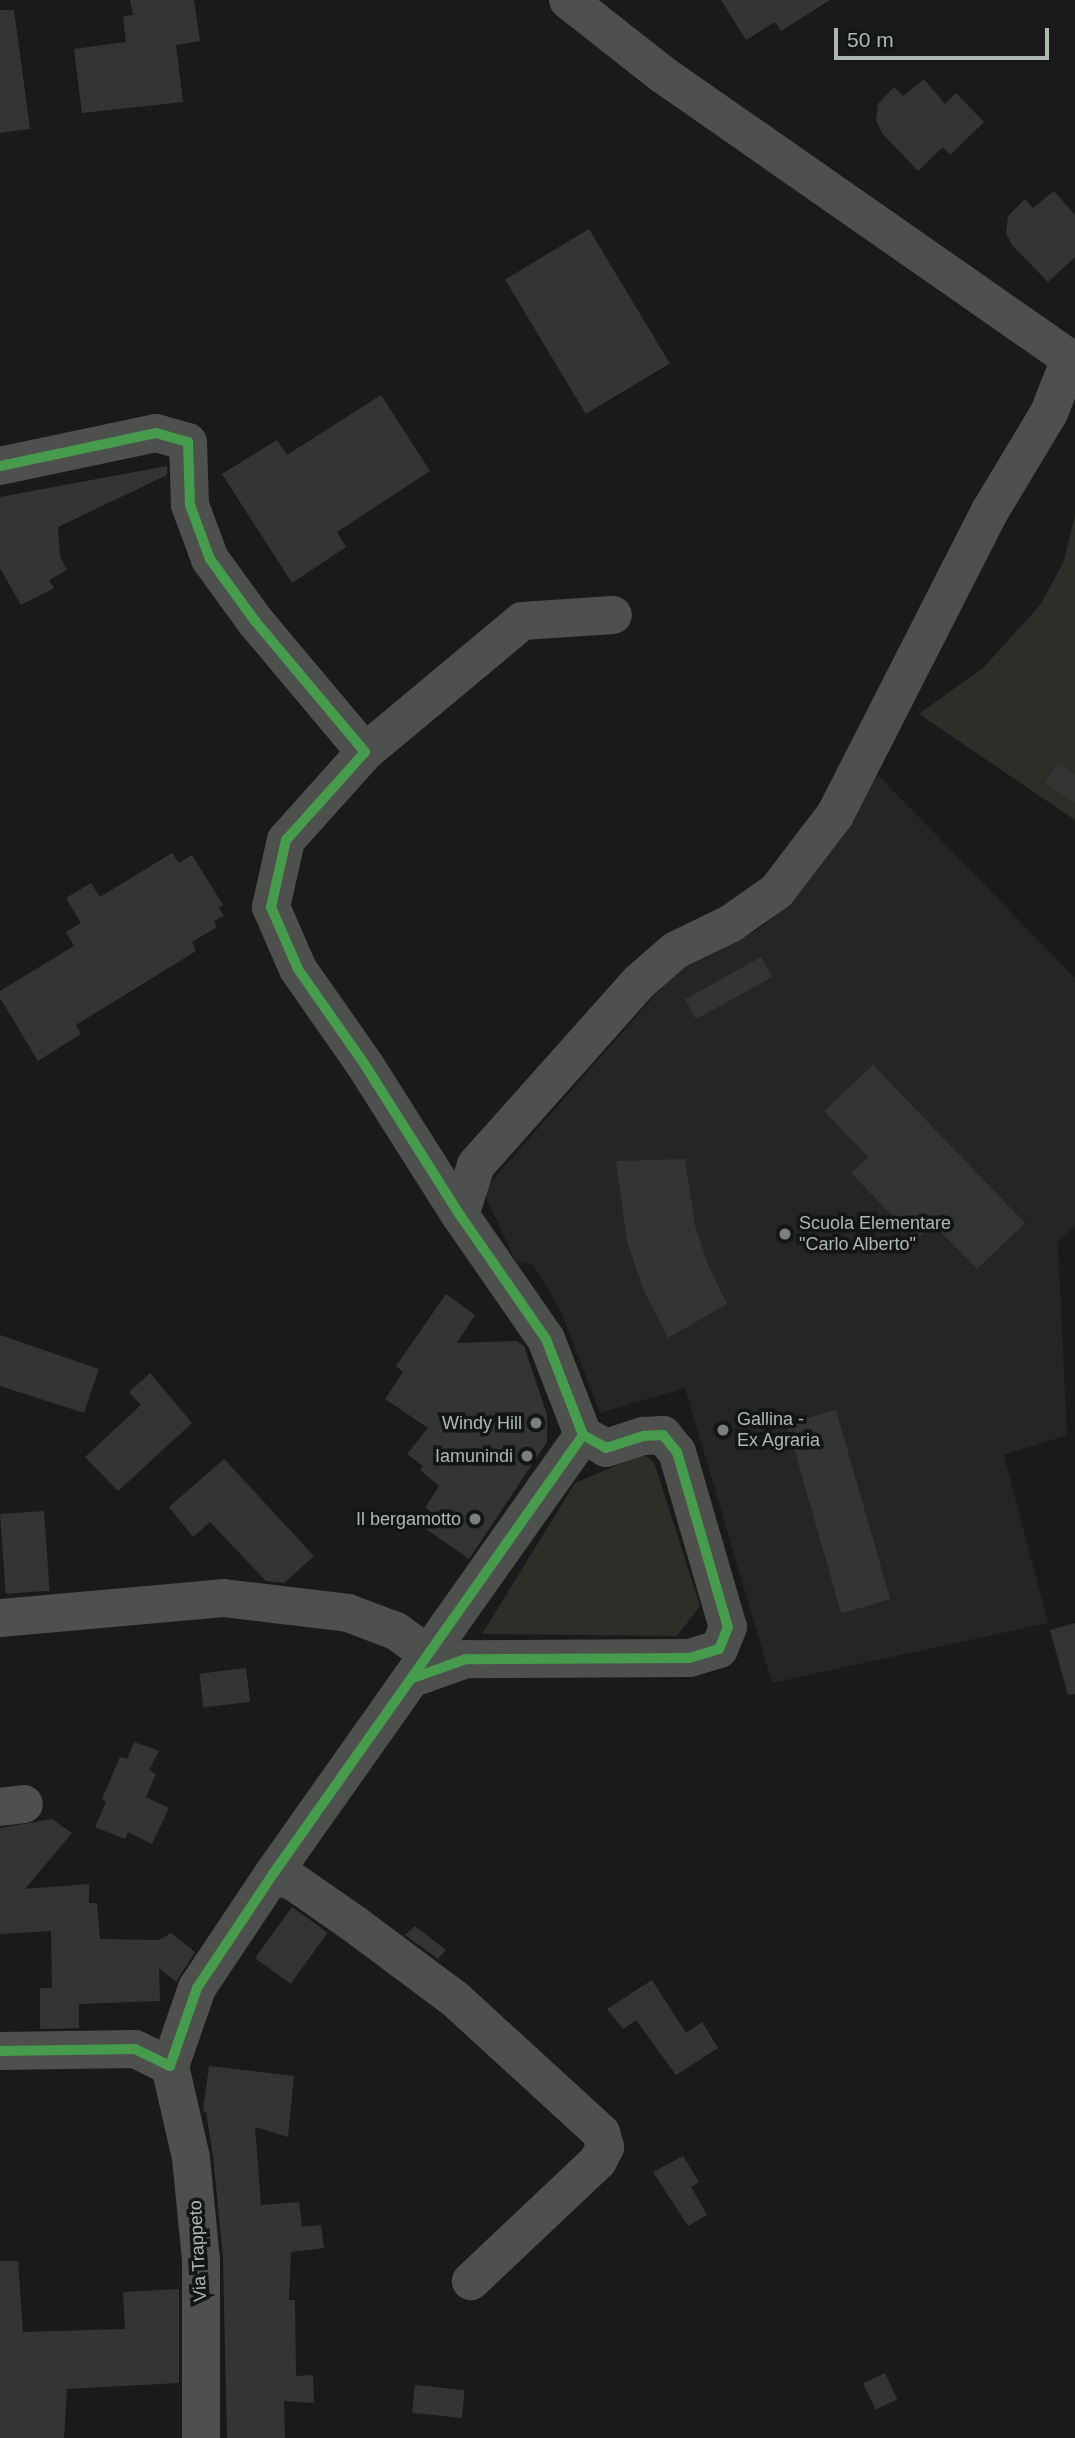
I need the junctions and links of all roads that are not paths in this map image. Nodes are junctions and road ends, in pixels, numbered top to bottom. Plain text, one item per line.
1 (568, 0) edge
2 (1072, 360) edge
3 (0, 466) edge
4 (613, 615) dead end
5 (365, 752) junction
6 (460, 1215) junction
7 (583, 1435) junction
8 (0, 1618) edge
9 (421, 1666) junction
10 (273, 1874) junction
11 (0, 2051) edge
12 (170, 2066) junction
13 (471, 2281) dead end
14 (201, 2438) edge

1 - 2 street
2 - 6 street
3 - 5 street
4 - 5 street
5 - 6 street
6 - 7 street
7 - 9 street
7 - 9 street
8 - 9 street
9 - 10 street
10 - 12 street
10 - 13 street
11 - 12 street
12 - 14 street, Via Trappeto

